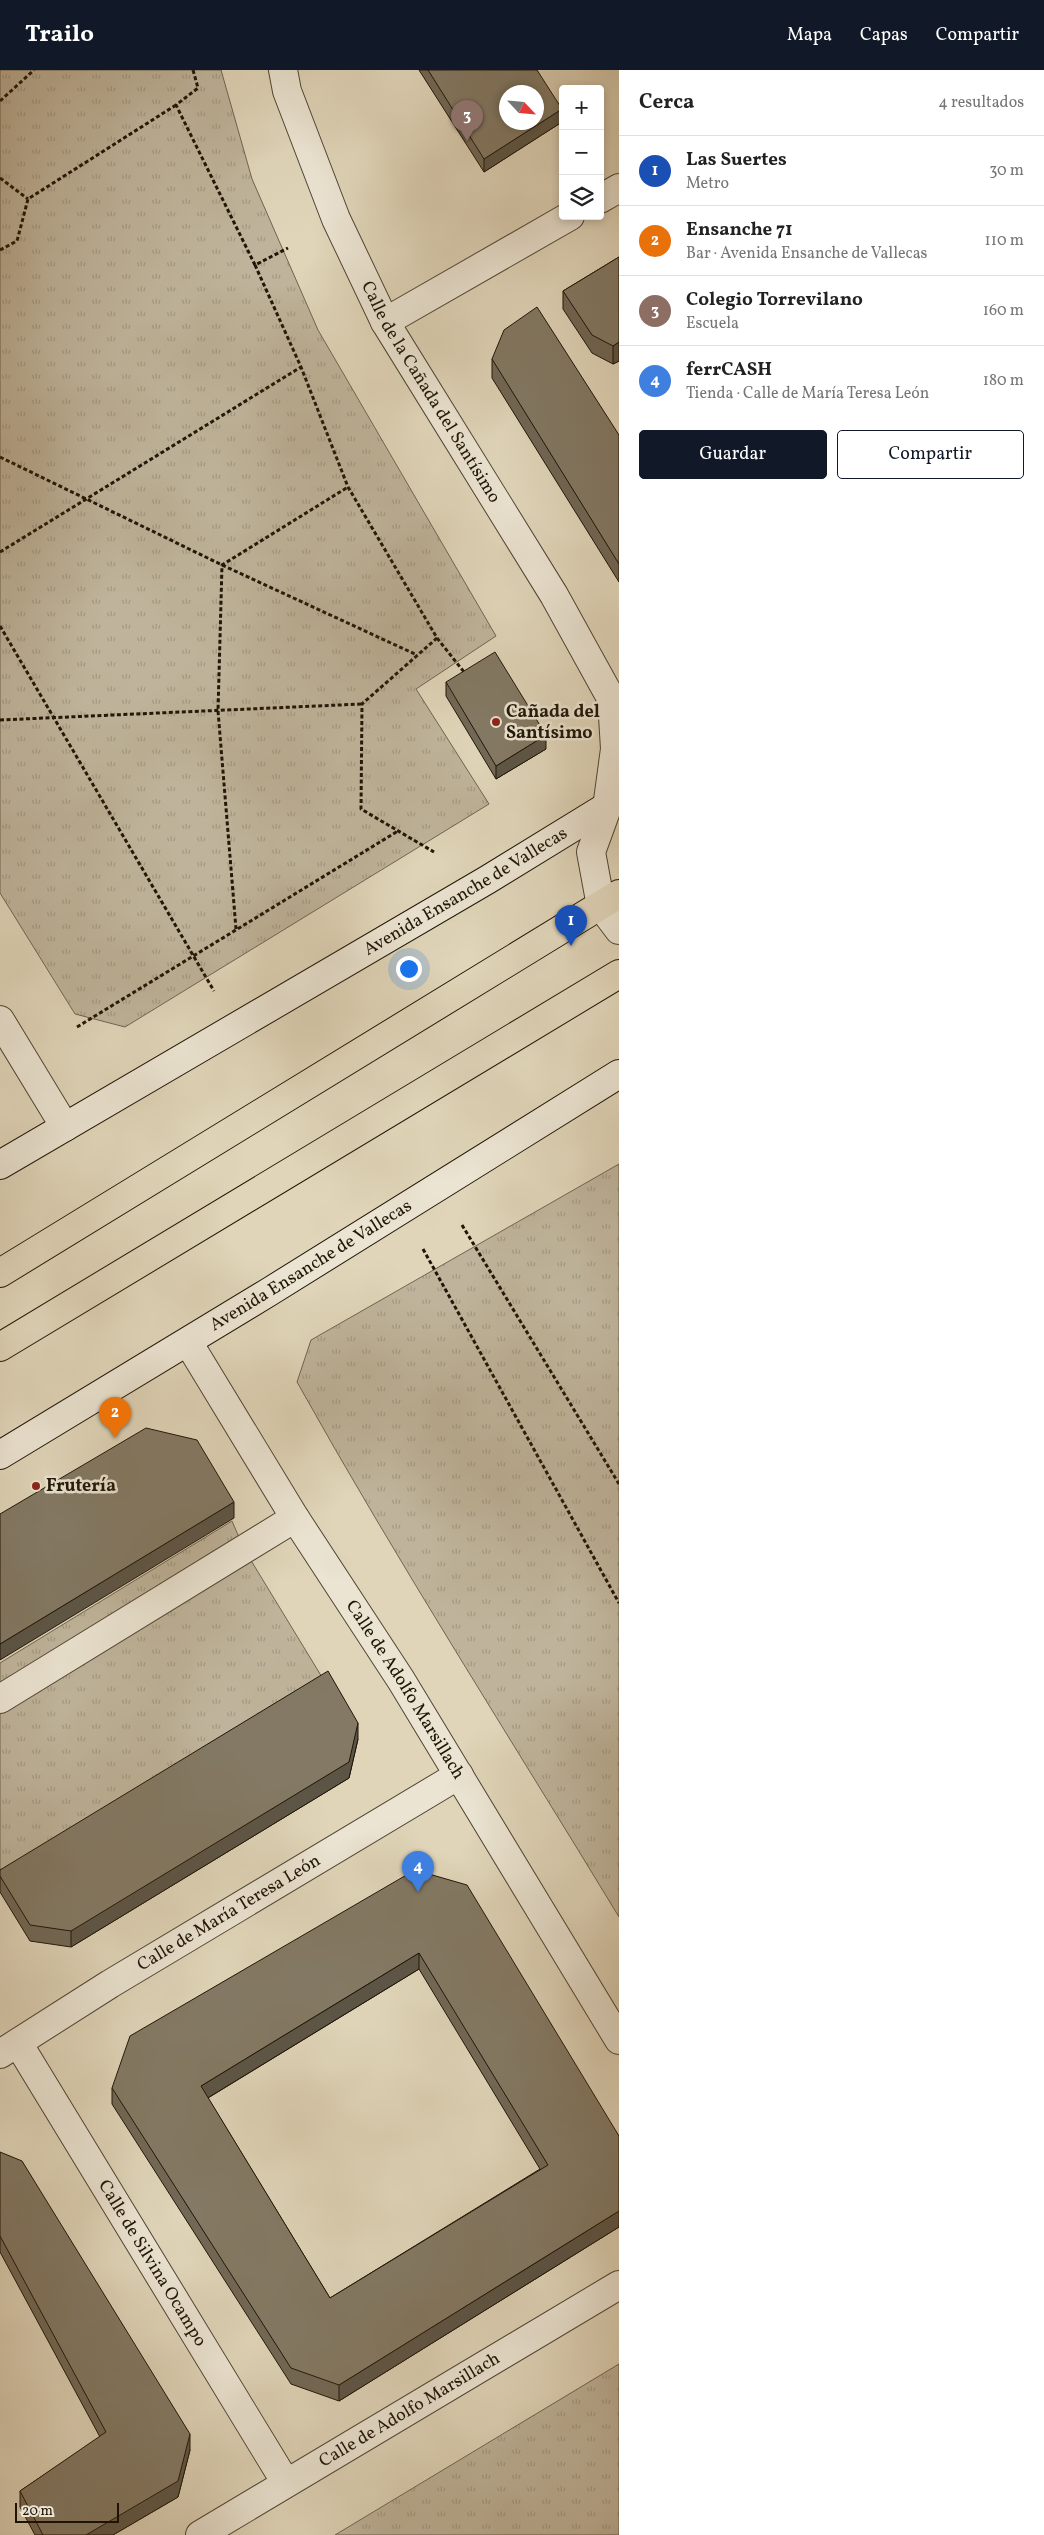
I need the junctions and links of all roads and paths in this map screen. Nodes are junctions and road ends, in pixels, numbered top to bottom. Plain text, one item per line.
1 (34, 70) edge
2 (193, 70) edge
3 (283, 70) edge
4 (0, 101) edge
5 (176, 105) junction
6 (0, 178) edge
7 (619, 188) edge
8 (604, 197) edge
9 (28, 199) junction
10 (563, 220) edge
11 (288, 248) dead end
12 (0, 250) edge
13 (255, 265) junction
14 (385, 322) junction
15 (301, 367) junction
16 (0, 457) edge
17 (348, 487) junction
18 (87, 498) junction
19 (0, 552) edge
20 (222, 565) junction
21 (0, 626) edge
22 (437, 638) junction
23 (418, 656) junction
24 (464, 672) edge
25 (615, 702) edge
26 (362, 704) junction
27 (218, 711) junction
28 (54, 717) junction
29 (0, 720) edge
30 (613, 803) edge
31 (398, 830) junction
32 (434, 852) dead end
33 (610, 900) edge
34 (236, 929) junction
35 (619, 930) edge
36 (193, 954) junction
37 (619, 974) edge
38 (214, 991) dead end
39 (0, 1020) edge
40 (77, 1027) dead end
41 (619, 1074) edge
42 (64, 1127) junction
43 (0, 1165) edge
44 (462, 1225) dead end
45 (423, 1249) dead end
46 (0, 1273) edge
47 (188, 1342) junction
48 (0, 1347) edge
49 (0, 1455) edge
50 (619, 1484) edge
51 (295, 1518) junction
52 (619, 1603) edge
53 (0, 1700) edge
54 (459, 1775) junction
55 (619, 2040) edge
56 (9, 2048) edge
57 (619, 2285) edge
58 (286, 2483) junction
59 (200, 2535) edge

1 - 4 path
2 - 5 path
3 - 14 street, Calle de la Cañada del Santísimo
5 - 9 path
5 - 13 path
6 - 9 path
7 - 8 street
9 - 12 path
10 - 14 street
11 - 13 path
13 - 15 path
14 - 25 street, Calle de la Cañada del Santísimo
15 - 17 path
15 - 18 path
16 - 18 path
17 - 20 path
17 - 22 path
18 - 19 path
18 - 20 path
20 - 23 path
20 - 27 path
21 - 28 path
22 - 23 path
22 - 24 path
23 - 26 path
25 - 30 street, Calle de la Cañada del Santísimo
26 - 27 path
26 - 31 path
27 - 28 path
27 - 34 path
28 - 29 path
28 - 36 path
30 - 33 street, Calle de la Cañada del Santísimo
30 - 42 street, Avenida Ensanche de Vallecas
31 - 32 path
31 - 34 path
33 - 35 street, Calle de la Cañada del Santísimo
33 - 46 main road
34 - 36 path
36 - 38 path
36 - 40 path
37 - 48 main road
39 - 42 street
41 - 47 street, Avenida Ensanche de Vallecas
42 - 43 street, Avenida Ensanche de Vallecas
44 - 50 path
45 - 52 path
47 - 49 street, Avenida Ensanche de Vallecas
47 - 51 street, Calle de Adolfo Marsillach
51 - 53 street
51 - 54 street, Calle de Adolfo Marsillach
54 - 55 street, Calle de Adolfo Marsillach
54 - 56 street, Calle de María Teresa León
56 - 58 street, Calle de Silvina Ocampo
57 - 58 street, Calle de Adolfo Marsillach
58 - 59 street, Calle de Adolfo Marsillach

